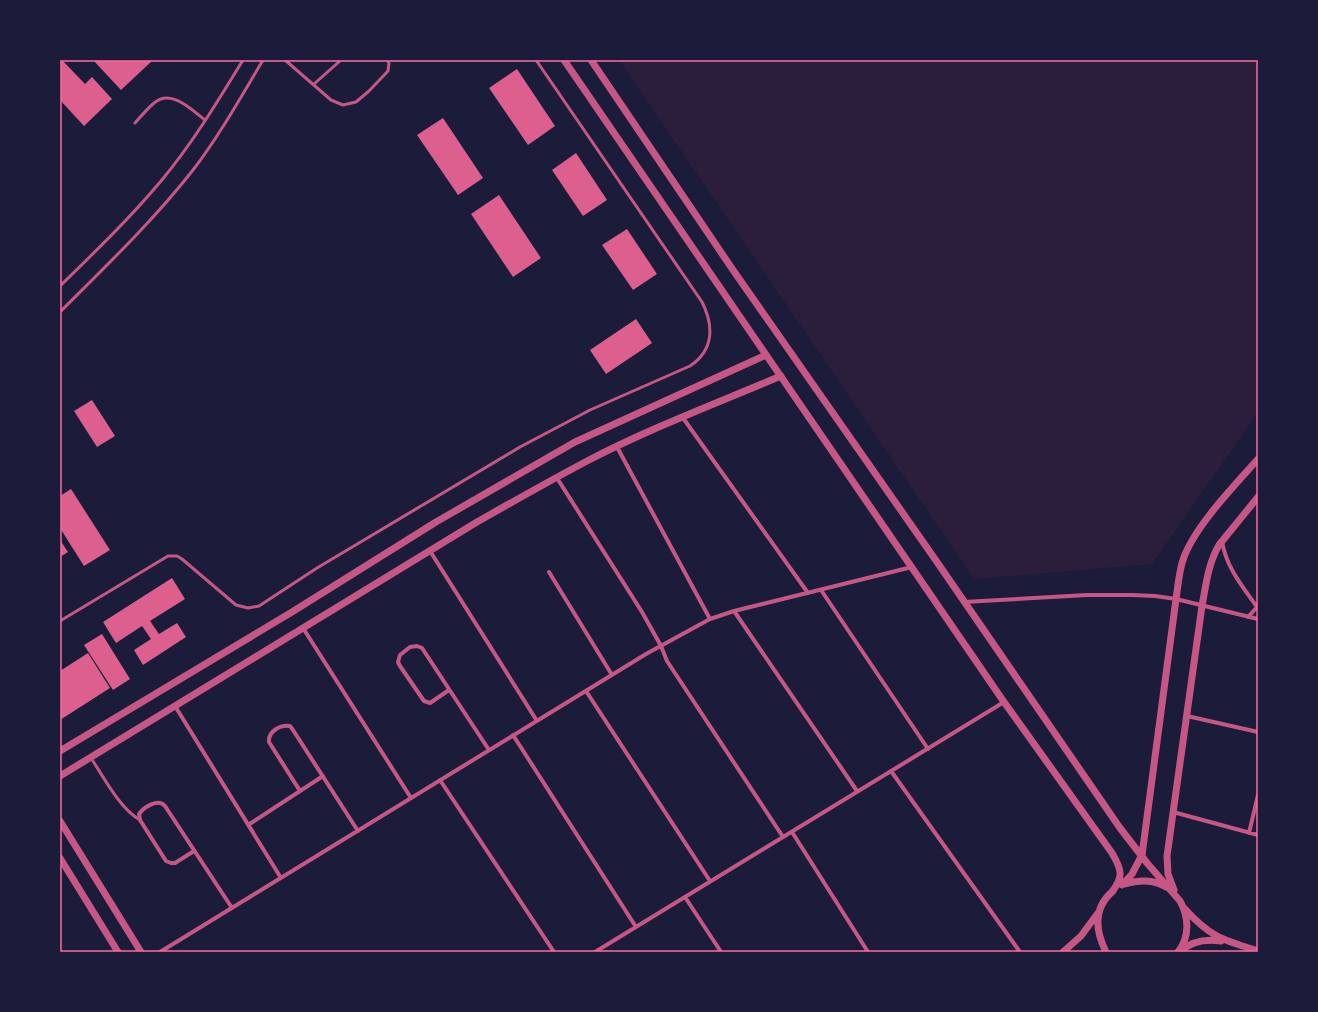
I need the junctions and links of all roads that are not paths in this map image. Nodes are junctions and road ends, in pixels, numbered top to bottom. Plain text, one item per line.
1 (243, 60) edge
2 (263, 60) edge
3 (285, 60) edge
4 (341, 60) edge
5 (387, 60) edge
6 (536, 60) edge
7 (564, 60) edge
8 (591, 60) edge
9 (314, 84) junction
10 (205, 120) junction
11 (135, 123) dead end
12 (60, 286) edge
13 (60, 312) edge
14 (766, 355) junction
15 (781, 376) junction
16 (683, 418) junction
17 (617, 447) junction
18 (1258, 459) edge
19 (557, 478) junction
20 (1258, 497) edge
21 (1222, 540) junction
22 (430, 551) junction
23 (912, 567) junction
24 (549, 572) dead end
25 (821, 590) junction
26 (808, 593) junction
27 (1176, 599) junction
28 (964, 602) junction
29 (1202, 606) junction
30 (1258, 606) edge
31 (734, 611) junction
32 (1248, 617) junction
33 (710, 619) junction
34 (1258, 620) edge
35 (60, 621) edge
36 (303, 628) junction
37 (661, 646) junction
38 (612, 675) junction
39 (449, 690) junction
40 (586, 691) junction
41 (1004, 702) junction
42 (175, 706) junction
43 (1187, 716) junction
44 (537, 721) junction
45 (1258, 732) edge
46 (513, 736) junction
47 (928, 748) junction
48 (489, 750) junction
49 (60, 751) edge
50 (91, 758) junction
51 (891, 771) junction
52 (60, 776) edge
53 (323, 776) junction
54 (440, 780) junction
55 (300, 791) junction
56 (857, 791) junction
57 (1258, 796) edge
58 (411, 798) junction
59 (1174, 812) junction
60 (140, 820) junction
61 (60, 821) edge
62 (248, 825) junction
63 (1145, 827) junction
64 (358, 831) junction
65 (792, 832) junction
66 (1124, 833) junction
67 (1249, 833) junction
68 (1258, 835) edge
69 (783, 837) junction
70 (194, 851) junction
71 (1141, 856) junction
72 (60, 858) edge
73 (280, 878) junction
74 (710, 881) junction
75 (1122, 885) junction
76 (1171, 890) junction
77 (1111, 893) junction
78 (685, 897) junction
79 (1180, 901) junction
80 (232, 908) junction
81 (1184, 908) junction
82 (1100, 910) junction
83 (636, 927) junction
84 (1228, 942) junction
85 (1258, 951) edge
86 (118, 952) edge
87 (141, 952) edge
88 (160, 952) edge
89 (554, 952) edge
90 (595, 952) edge
91 (721, 952) edge
92 (868, 952) edge
93 (1020, 952) edge
94 (1063, 952) edge
95 (1106, 952) edge
96 (1179, 952) edge

1 - 10 lane
2 - 13 lane
3 - 9 lane
4 - 9 lane
5 - 9 lane
6 - 35 lane
7 - 14 street
8 - 28 street
10 - 11 lane
10 - 12 lane
14 - 15 street
14 - 49 street
15 - 16 street
15 - 23 street
16 - 17 street
16 - 26 street
17 - 19 street
17 - 33 street
18 - 27 street
19 - 22 street
19 - 37 street
20 - 21 street
21 - 29 street
21 - 30 street
22 - 36 street
22 - 44 street
23 - 25 street
23 - 41 street
24 - 38 street
25 - 26 street
25 - 47 street
26 - 31 street
27 - 28 street
27 - 29 street
27 - 63 street
28 - 66 street
29 - 32 street
29 - 43 street
30 - 32 street
31 - 33 street
31 - 56 street
32 - 34 street
33 - 37 street
36 - 42 street
36 - 58 street
37 - 38 street
37 - 69 street
38 - 40 street
39 - 39 street
39 - 48 street
40 - 44 street
40 - 74 street
41 - 47 street
41 - 77 street
42 - 50 street
42 - 62 street
43 - 45 street
43 - 59 street
44 - 46 street
46 - 48 street
46 - 83 street
47 - 51 street
48 - 54 street
50 - 52 street
50 - 60 lane
51 - 56 street
51 - 93 street
53 - 55 street
53 - 55 street
53 - 64 street
54 - 58 street
54 - 89 street
55 - 62 street
56 - 65 street
57 - 67 street
58 - 64 street
59 - 67 street
59 - 79 street
60 - 70 street
60 - 70 street
61 - 87 street
62 - 73 street
63 - 66 street
63 - 71 street
64 - 73 street
65 - 69 street
65 - 92 street
66 - 71 street
67 - 68 street
69 - 74 street
70 - 80 street
71 - 75 street
71 - 76 street
72 - 86 street
73 - 80 street
74 - 78 street
75 - 76 street
75 - 77 street
76 - 79 street
77 - 82 street
78 - 83 street
78 - 91 street
79 - 81 street
80 - 88 street
81 - 84 street
81 - 96 street
82 - 94 street
82 - 95 street
83 - 90 street
84 - 85 street
84 - 96 street

